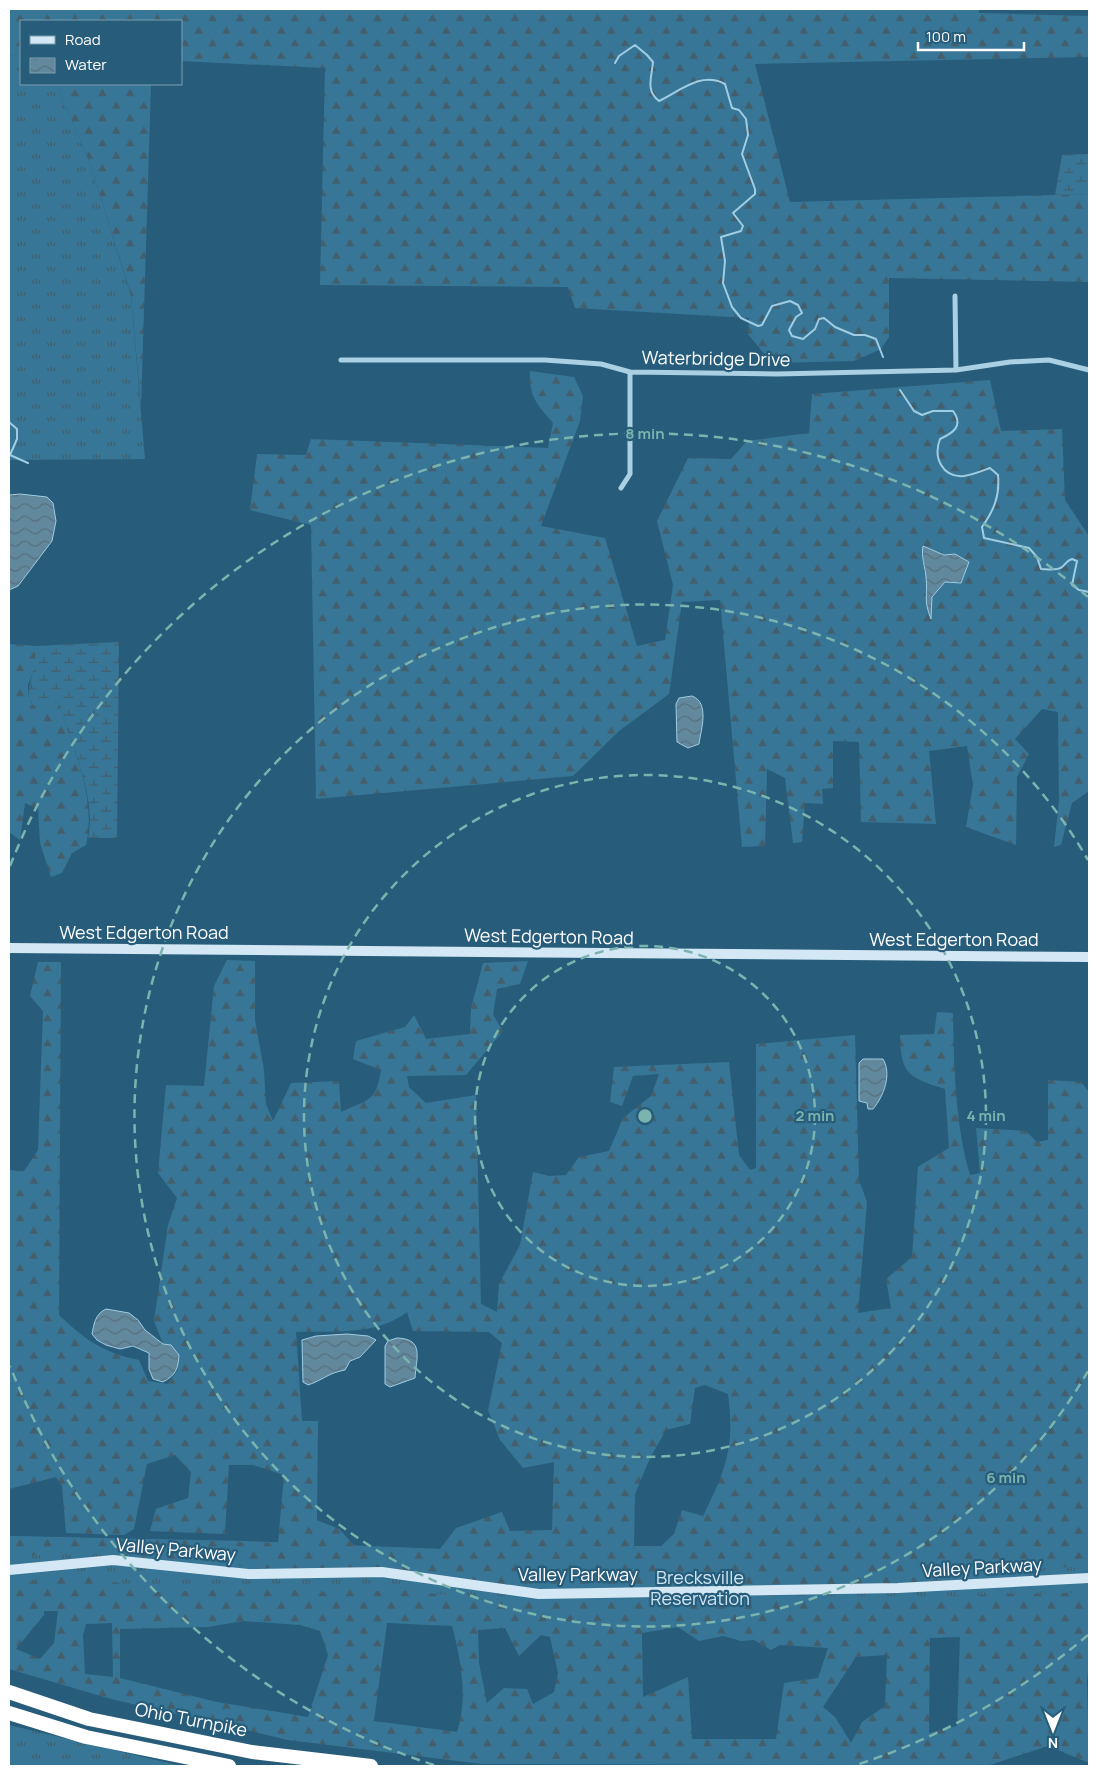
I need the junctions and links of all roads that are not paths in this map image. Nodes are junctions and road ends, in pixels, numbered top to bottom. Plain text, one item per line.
1 (955, 296) dead end
2 (341, 360) dead end
3 (956, 370) junction
4 (1089, 370) edge
5 (630, 372) junction
6 (621, 488) dead end
7 (9, 948) edge
8 (1089, 957) edge
9 (9, 1570) edge
10 (1089, 1578) edge
11 (9, 1692) edge
12 (9, 1713) edge
13 (230, 1766) edge
14 (371, 1766) edge

1 - 3 street
2 - 5 street, Waterbridge Drive
3 - 4 street, Waterbridge Drive
3 - 5 street, Waterbridge Drive
5 - 6 street
7 - 8 street, West Edgerton Road
9 - 10 street, Valley Parkway
11 - 14 highway, Ohio Turnpike
12 - 13 highway, Ohio Turnpike

